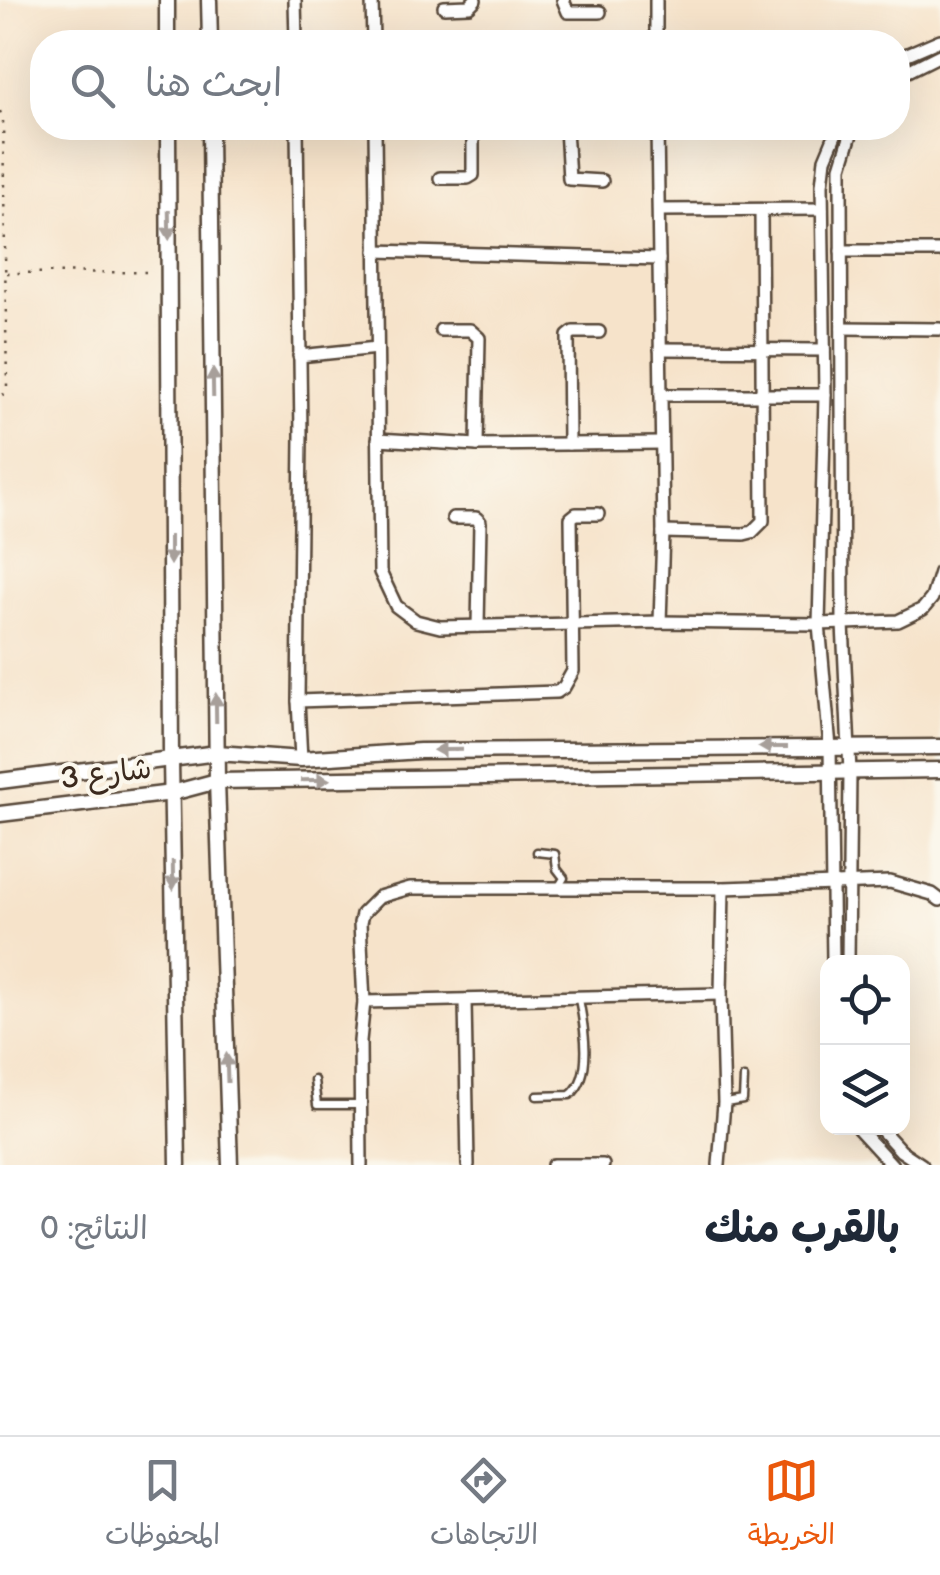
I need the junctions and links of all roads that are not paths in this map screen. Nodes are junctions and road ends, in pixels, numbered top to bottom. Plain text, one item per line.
1 (166, 0) edge
2 (209, 0) edge
3 (295, 0) edge
4 (372, 0) edge
5 (475, 0) edge
6 (563, 0) edge
7 (656, 0) edge
8 (444, 7) dead end
9 (600, 12) dead end
10 (167, 30) edge
11 (210, 30) edge
12 (296, 30) edge
13 (373, 30) edge
14 (656, 30) edge
15 (940, 40) edge
16 (910, 53) edge
17 (940, 55) edge
18 (910, 70) edge
19 (168, 140) edge
20 (210, 140) edge
21 (297, 140) edge
22 (375, 140) edge
23 (473, 140) edge
24 (567, 140) edge
25 (657, 140) edge
26 (833, 140) edge
27 (849, 140) edge
28 (440, 178) dead end
29 (602, 181) dead end
30 (659, 210) junction
31 (822, 210) junction
32 (761, 211) junction
33 (376, 251) junction
34 (841, 251) junction
35 (940, 251) edge
36 (659, 259) junction
37 (842, 328) junction
38 (940, 328) edge
39 (441, 330) dead end
40 (599, 332) dead end
41 (377, 348) junction
42 (660, 349) junction
43 (762, 350) junction
44 (824, 350) junction
45 (300, 356) junction
46 (661, 395) junction
47 (763, 395) junction
48 (825, 396) junction
49 (378, 439) junction
50 (661, 443) junction
51 (568, 444) junction
52 (477, 445) junction
53 (598, 514) dead end
54 (454, 518) dead end
55 (662, 532) junction
56 (940, 572) edge
57 (660, 622) junction
58 (574, 624) junction
59 (819, 624) junction
60 (842, 624) junction
61 (478, 626) junction
62 (298, 701) junction
63 (830, 747) junction
64 (940, 747) edge
65 (850, 750) junction
66 (217, 753) junction
67 (171, 760) junction
68 (302, 760) junction
69 (940, 770) edge
70 (830, 772) junction
71 (850, 772) junction
72 (0, 781) edge
73 (217, 781) junction
74 (172, 793) junction
75 (0, 814) edge
76 (537, 852) dead end
77 (848, 882) junction
78 (833, 884) junction
79 (560, 886) junction
80 (724, 888) junction
81 (940, 900) edge
82 (832, 955) edge
83 (848, 955) edge
84 (721, 994) junction
85 (579, 999) junction
86 (466, 1001) junction
87 (364, 1002) junction
88 (744, 1078) dead end
89 (314, 1080) dead end
90 (536, 1096) dead end
91 (724, 1103) junction
92 (360, 1105) junction
93 (864, 1135) edge
94 (887, 1135) edge
95 (178, 1165) edge
96 (230, 1165) edge
97 (360, 1165) edge
98 (468, 1165) edge
99 (553, 1165) edge
100 (594, 1165) edge
101 (603, 1165) edge
102 (720, 1165) edge
103 (892, 1165) edge
104 (922, 1165) edge

1 - 10 street
2 - 11 street
3 - 12 street
4 - 13 street
5 - 8 street
6 - 9 street
7 - 14 street
15 - 16 street
17 - 18 street
19 -> 67 street
66 -> 20 street
21 - 45 street
22 - 33 street
23 - 28 street
24 - 29 street
25 - 30 street
26 - 31 street
27 - 34 street
30 - 32 street
30 - 36 street
31 - 32 street
31 - 44 street
32 - 43 street
33 - 36 street
33 - 41 street
34 - 35 street
34 - 37 street
36 - 42 street
37 - 38 street
37 - 60 street
39 - 52 street
40 - 51 street
41 - 45 street
41 - 49 street
42 - 43 street
42 - 46 street
43 - 44 street
43 - 47 street
44 - 48 street
45 - 62 street
46 - 47 street
46 - 50 street
47 - 48 street
47 - 55 street
48 - 59 street
49 - 52 street
49 - 61 street
50 - 51 street
50 - 55 street
51 - 52 street
53 - 58 street
54 - 61 street
55 - 57 street
56 - 60 street
57 - 58 street
57 - 59 street
58 - 61 street
58 - 62 street
59 - 60 street
59 - 63 street
60 - 65 street
62 - 68 street
63 - 65 street, شارع 3
63 -> 68 street, شارع 3
63 - 70 street
64 - 65 street, شارع 3
65 - 71 street
66 - 67 street, شارع 3
66 - 68 street, شارع 3
66 - 73 street
67 - 72 street, شارع 3
67 - 74 street
69 - 71 street, شارع 3
70 - 71 street, شارع 3
73 -> 70 street, شارع 3
70 - 78 street
71 - 77 street
73 - 74 street, شارع 3
96 -> 73 street
74 - 75 street, شارع 3
74 -> 95 street
76 - 79 lane
77 - 78 street
77 - 81 street
77 - 83 street
78 - 80 street
78 - 82 street
79 - 80 street
79 - 87 street
80 - 84 street
84 - 85 street
84 - 91 street
85 - 86 street
85 - 90 lane
86 - 87 street
86 - 98 street
87 - 92 street
88 - 91 lane
89 - 92 lane
91 - 102 street
92 - 97 street
93 - 103 street
94 - 104 street
99 - 100 street
100 - 101 street

